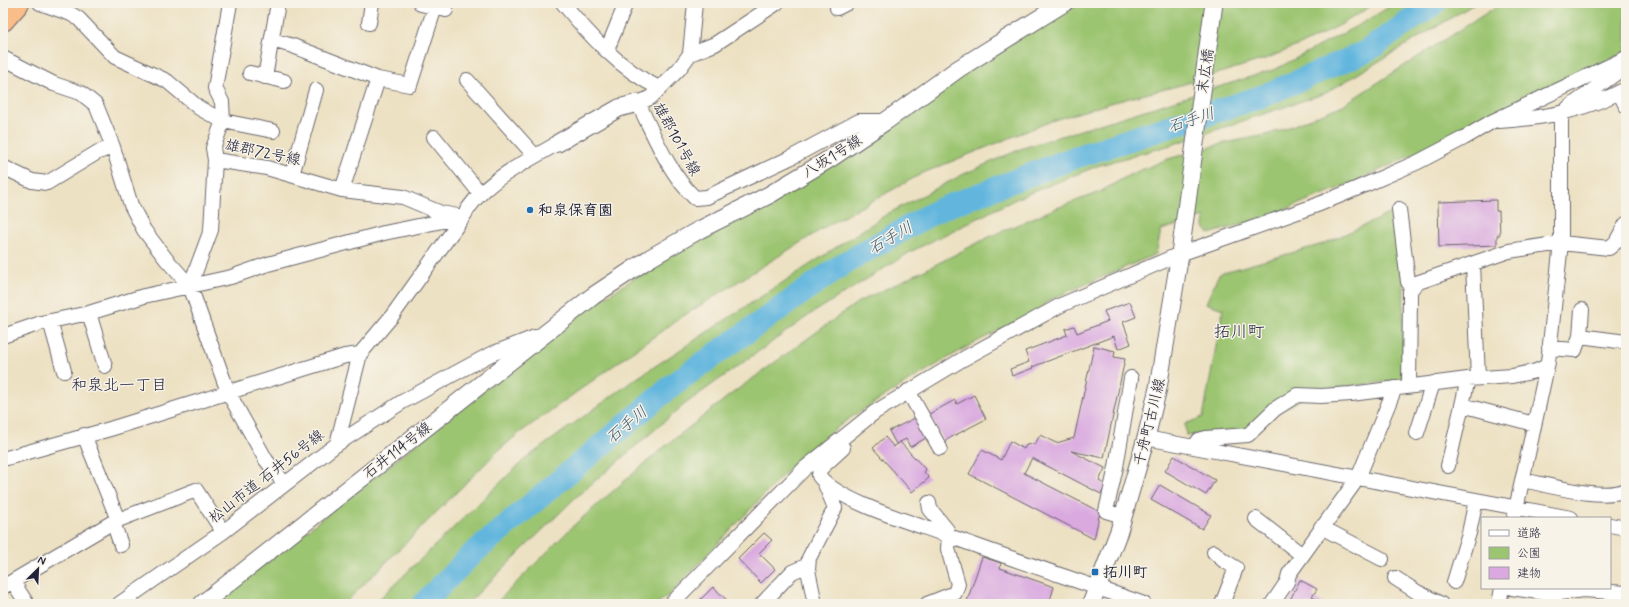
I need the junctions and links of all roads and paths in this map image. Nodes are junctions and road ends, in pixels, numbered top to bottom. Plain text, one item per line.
1 (18, 3) edge
2 (40, 3) edge
3 (230, 3) edge
4 (278, 3) edge
5 (372, 3) edge
6 (563, 3) edge
7 (626, 3) edge
8 (695, 3) edge
9 (777, 3) edge
10 (1064, 3) edge
11 (1214, 3) edge
12 (421, 4) edge
13 (3, 20) edge
14 (369, 23) dead end
15 (272, 40) junction
16 (607, 50) junction
17 (690, 54) junction
18 (3, 58) edge
19 (1626, 58) edge
20 (1626, 66) edge
21 (250, 73) dead end
22 (265, 77) junction
23 (378, 79) junction
24 (467, 80) dead end
25 (284, 81) dead end
26 (659, 88) junction
27 (316, 90) dead end
28 (1622, 91) edge
29 (638, 103) junction
30 (1626, 106) edge
31 (1561, 113) junction
32 (223, 121) junction
33 (886, 121) junction
34 (1493, 121) junction
35 (273, 131) dead end
36 (434, 137) dead end
37 (558, 142) joint
38 (113, 148) junction
39 (536, 156) junction
40 (215, 160) junction
41 (3, 167) edge
42 (292, 175) junction
43 (342, 190) junction
44 (480, 193) junction
45 (1399, 209) dead end
46 (463, 216) junction
47 (1626, 224) edge
48 (1182, 234) joint
49 (1561, 243) junction
50 (1180, 254) junction
51 (1473, 264) junction
52 (190, 286) junction
53 (1412, 286) junction
54 (592, 296) joint
55 (1582, 310) dead end
56 (89, 313) junction
57 (50, 321) junction
58 (541, 335) junction
59 (3, 336) edge
60 (1580, 336) junction
61 (1626, 342) edge
62 (1549, 348) junction
63 (360, 354) junction
64 (104, 366) dead end
65 (1547, 366) junction
66 (64, 371) dead end
67 (1131, 378) dead end
68 (1473, 378) junction
69 (1433, 383) junction
70 (1409, 386) junction
71 (1395, 388) junction
72 (228, 392) junction
73 (908, 392) junction
74 (1462, 405) junction
75 (860, 423) junction
76 (1534, 424) junction
77 (1423, 427) dead end
78 (84, 435) junction
79 (1146, 438) junction
80 (337, 444) junction
81 (1194, 447) junction
82 (940, 448) dead end
83 (3, 459) edge
84 (1448, 466) dead end
85 (1358, 478) junction
86 (1522, 480) junction
87 (284, 483) junction
88 (825, 484) junction
89 (1626, 490) edge
90 (1476, 500) junction
91 (929, 504) dead end
92 (1515, 513) edge
93 (1123, 516) junction
94 (1560, 517) edge
95 (1256, 519) dead end
96 (115, 521) junction
97 (1611, 525) edge
98 (1321, 527) junction
99 (1626, 528) edge
100 (223, 532) junction
101 (949, 536) junction
102 (122, 545) dead end
103 (1214, 552) dead end
104 (1380, 553) dead end
105 (1302, 555) junction
106 (808, 565) junction
107 (1395, 578) dead end
108 (7, 581) edge
109 (1454, 582) dead end
110 (1097, 588) junction
111 (1502, 589) edge
112 (1519, 589) edge
113 (1626, 593) edge
114 (1626, 598) edge
115 (27, 604) edge
116 (119, 604) edge
117 (202, 604) edge
118 (671, 604) edge
119 (762, 604) edge
120 (815, 604) edge
121 (927, 604) edge
122 (1091, 604) edge
123 (1144, 604) edge
124 (1222, 604) edge
125 (1272, 604) edge
126 (1441, 604) edge
127 (1499, 604) edge
128 (1622, 604) edge

1 - 13 highway
2 - 32 street, 雄郡72号線
3 - 32 street
4 - 15 street
5 - 14 street
6 - 16 street
7 - 16 street
8 - 17 street
9 - 17 street
10 - 33 street, 八坂1号線
11 - 48 street, 末広橋
12 - 23 street
15 - 22 street
15 - 23 street
16 - 26 street
17 - 26 street, 雄郡101号線
18 - 38 street
19 - 34 street
20 - 31 street
21 - 22 street
22 - 25 street
23 - 43 street
24 - 39 street
26 - 29 street, 雄郡101号線
27 - 42 street
28 - 30 street
28 - 31 street
29 - 33 street, 雄郡101号線
29 - 37 street
31 - 34 street
31 - 49 street
32 - 35 street
32 - 40 street, 雄郡72号線
33 - 54 street, 八坂1号線
34 - 50 street
36 - 44 street
37 - 39 street
38 - 41 street
38 - 52 street
39 - 44 street
40 - 42 street, 雄郡72号線
40 - 52 street
42 - 43 street, 雄郡72号線
43 - 46 street, 雄郡72号線
44 - 46 street
45 - 53 street
46 - 52 street
46 - 63 street
47 - 49 street
48 - 50 street, 千舟町古川線
49 - 51 street
49 - 62 street
50 - 73 street
50 - 79 street, 千舟町古川線
51 - 53 street
51 - 68 street
52 - 56 street
52 - 72 street
53 - 70 street
54 - 58 street, 石井114号線
55 - 60 street
56 - 57 street
56 - 64 street
57 - 59 street
57 - 66 street
58 - 80 street
58 - 117 street, 石井114号線
60 - 61 street
60 - 62 street
62 - 65 street
63 - 72 street
63 - 80 street, 松山市道 石井56号線
65 - 68 street
65 - 76 street
67 - 93 street
68 - 69 street
68 - 74 street
69 - 70 street
69 - 77 street
70 - 71 street
71 - 81 street
71 - 85 street
72 - 78 street
72 - 87 street
73 - 75 street
73 - 82 street
74 - 76 street
74 - 84 street
75 - 88 street
75 - 118 street
76 - 86 street
78 - 83 street
78 - 96 street
79 - 81 street
79 - 93 street, 千舟町古川線
80 - 87 street, 松山市道 石井56号線
81 - 85 street
85 - 90 street
85 - 98 street
86 - 89 street
86 - 92 street
87 - 100 street, 松山市道 石井56号線
88 - 101 street
88 - 106 street
90 - 92 street
90 - 109 street
91 - 101 street
92 - 94 street
93 - 110 street, 千舟町古川線
95 - 105 street
96 - 100 street
96 - 102 street
96 - 108 street
97 - 99 street
98 - 104 street
98 - 105 street
100 - 116 street, 松山市道 石井56号線
101 - 110 street
101 - 121 street
103 - 124 street
105 - 125 street
106 - 119 street
106 - 120 street
107 - 126 street
108 - 115 street
110 - 122 street, 千舟町古川線
110 - 123 street
111 - 127 street
112 - 113 street
114 - 128 street

